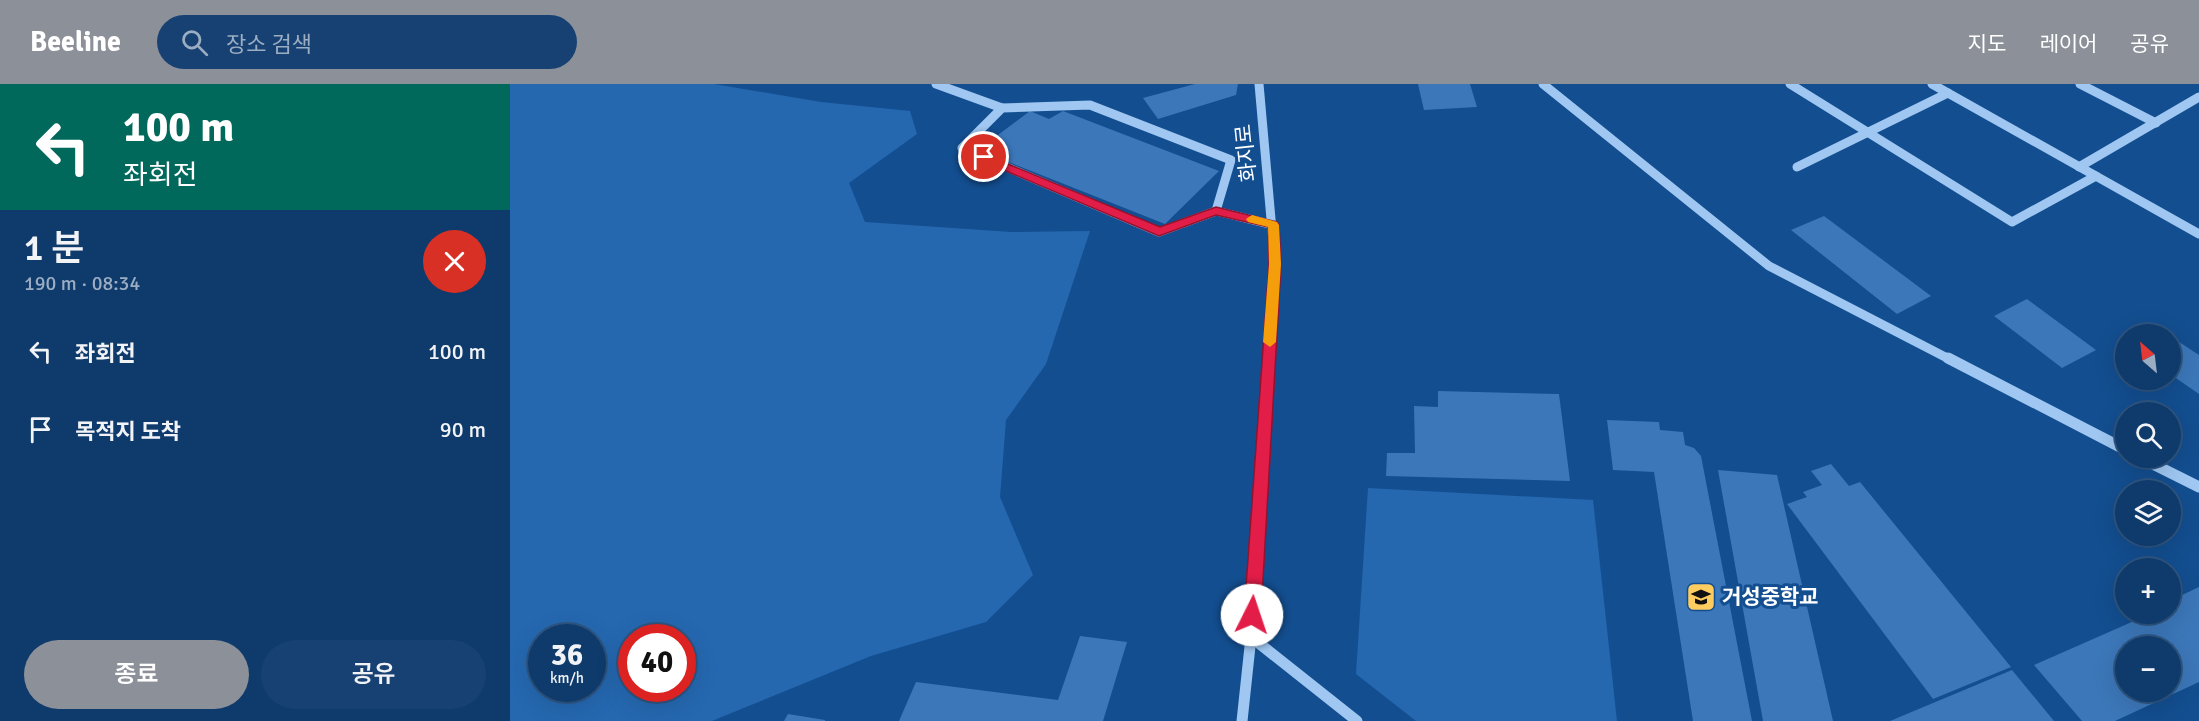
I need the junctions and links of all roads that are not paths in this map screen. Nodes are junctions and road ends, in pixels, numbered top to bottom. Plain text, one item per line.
1 (936, 84) edge
2 (1259, 84) edge
3 (1543, 84) edge
4 (1790, 84) edge
5 (1934, 84) edge
6 (2080, 84) edge
7 (1948, 93) junction
8 (2199, 97) edge
9 (1002, 108) junction
10 (2156, 123) junction
11 (1869, 133) junction
12 (1797, 167) dead end
13 (2079, 167) junction
14 (2096, 176) junction
15 (1216, 211) junction
16 (1273, 225) junction
17 (2199, 234) edge
18 (2115, 444) edge
19 (2160, 468) edge
20 (2199, 488) edge
21 (1251, 637) junction
22 (1242, 721) edge
23 (1357, 721) edge

1 - 9 street
2 - 16 street, 화지로
3 - 18 street
4 - 11 street
5 - 7 street
6 - 10 street
7 - 11 street
7 - 13 street
8 - 10 street
9 - 15 street
9 - 15 street
10 - 13 street
11 - 12 street
11 - 14 street
13 - 14 street
14 - 17 street
15 - 16 street
16 - 21 street, 화지로
19 - 20 street
21 - 22 street, 화지로
21 - 23 street

